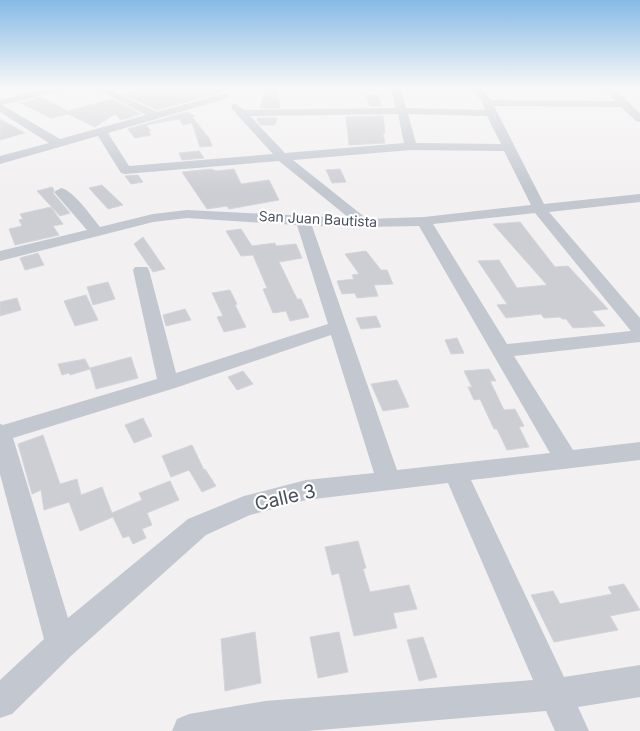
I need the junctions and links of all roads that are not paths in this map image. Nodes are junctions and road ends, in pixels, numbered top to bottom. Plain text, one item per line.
1 (23, 122) edge
2 (135, 122) edge
3 (250, 122) edge
4 (405, 122) edge
5 (497, 122) edge
6 (102, 132) junction
7 (59, 144) junction
8 (411, 146) junction
9 (509, 148) junction
10 (283, 158) junction
11 (0, 160) edge
12 (61, 192) dead end
13 (639, 198) edge
14 (540, 210) junction
15 (303, 221) junction
16 (424, 221) junction
17 (364, 223) junction
18 (96, 232) junction
19 (0, 256) edge
20 (141, 270) dead end
21 (338, 327) junction
22 (640, 330) edge
23 (640, 336) edge
24 (502, 350) junction
25 (168, 383) junction
26 (0, 434) edge
27 (640, 451) edge
28 (566, 459) junction
29 (456, 474) junction
30 (388, 480) junction
31 (61, 644) junction
32 (640, 681) edge
33 (556, 694) junction
34 (0, 702) edge
35 (189, 731) edge
36 (572, 731) edge

1 - 7 street
2 - 6 street
3 - 10 street
4 - 8 street
5 - 9 street
6 - 7 street
6 - 10 street
7 - 11 street
8 - 9 street
8 - 10 street
9 - 14 street
10 - 17 street
12 - 18 street
13 - 14 street, San Juan Bautista
14 - 16 street, San Juan Bautista
14 - 22 street
15 - 17 street, San Juan Bautista
15 - 18 street, San Juan Bautista
15 - 21 street
16 - 17 street, San Juan Bautista
16 - 24 street
18 - 19 street, San Juan Bautista
20 - 25 street
21 - 25 street
21 - 30 street
23 - 24 street
24 - 28 street
25 - 26 street
26 - 31 street
27 - 28 street, Calle 3
28 - 29 street, Calle 3
29 - 30 street, Calle 3
29 - 33 street
30 - 31 street, Calle 3
31 - 34 street, Calle 3
32 - 33 street
33 - 35 street
33 - 36 street

